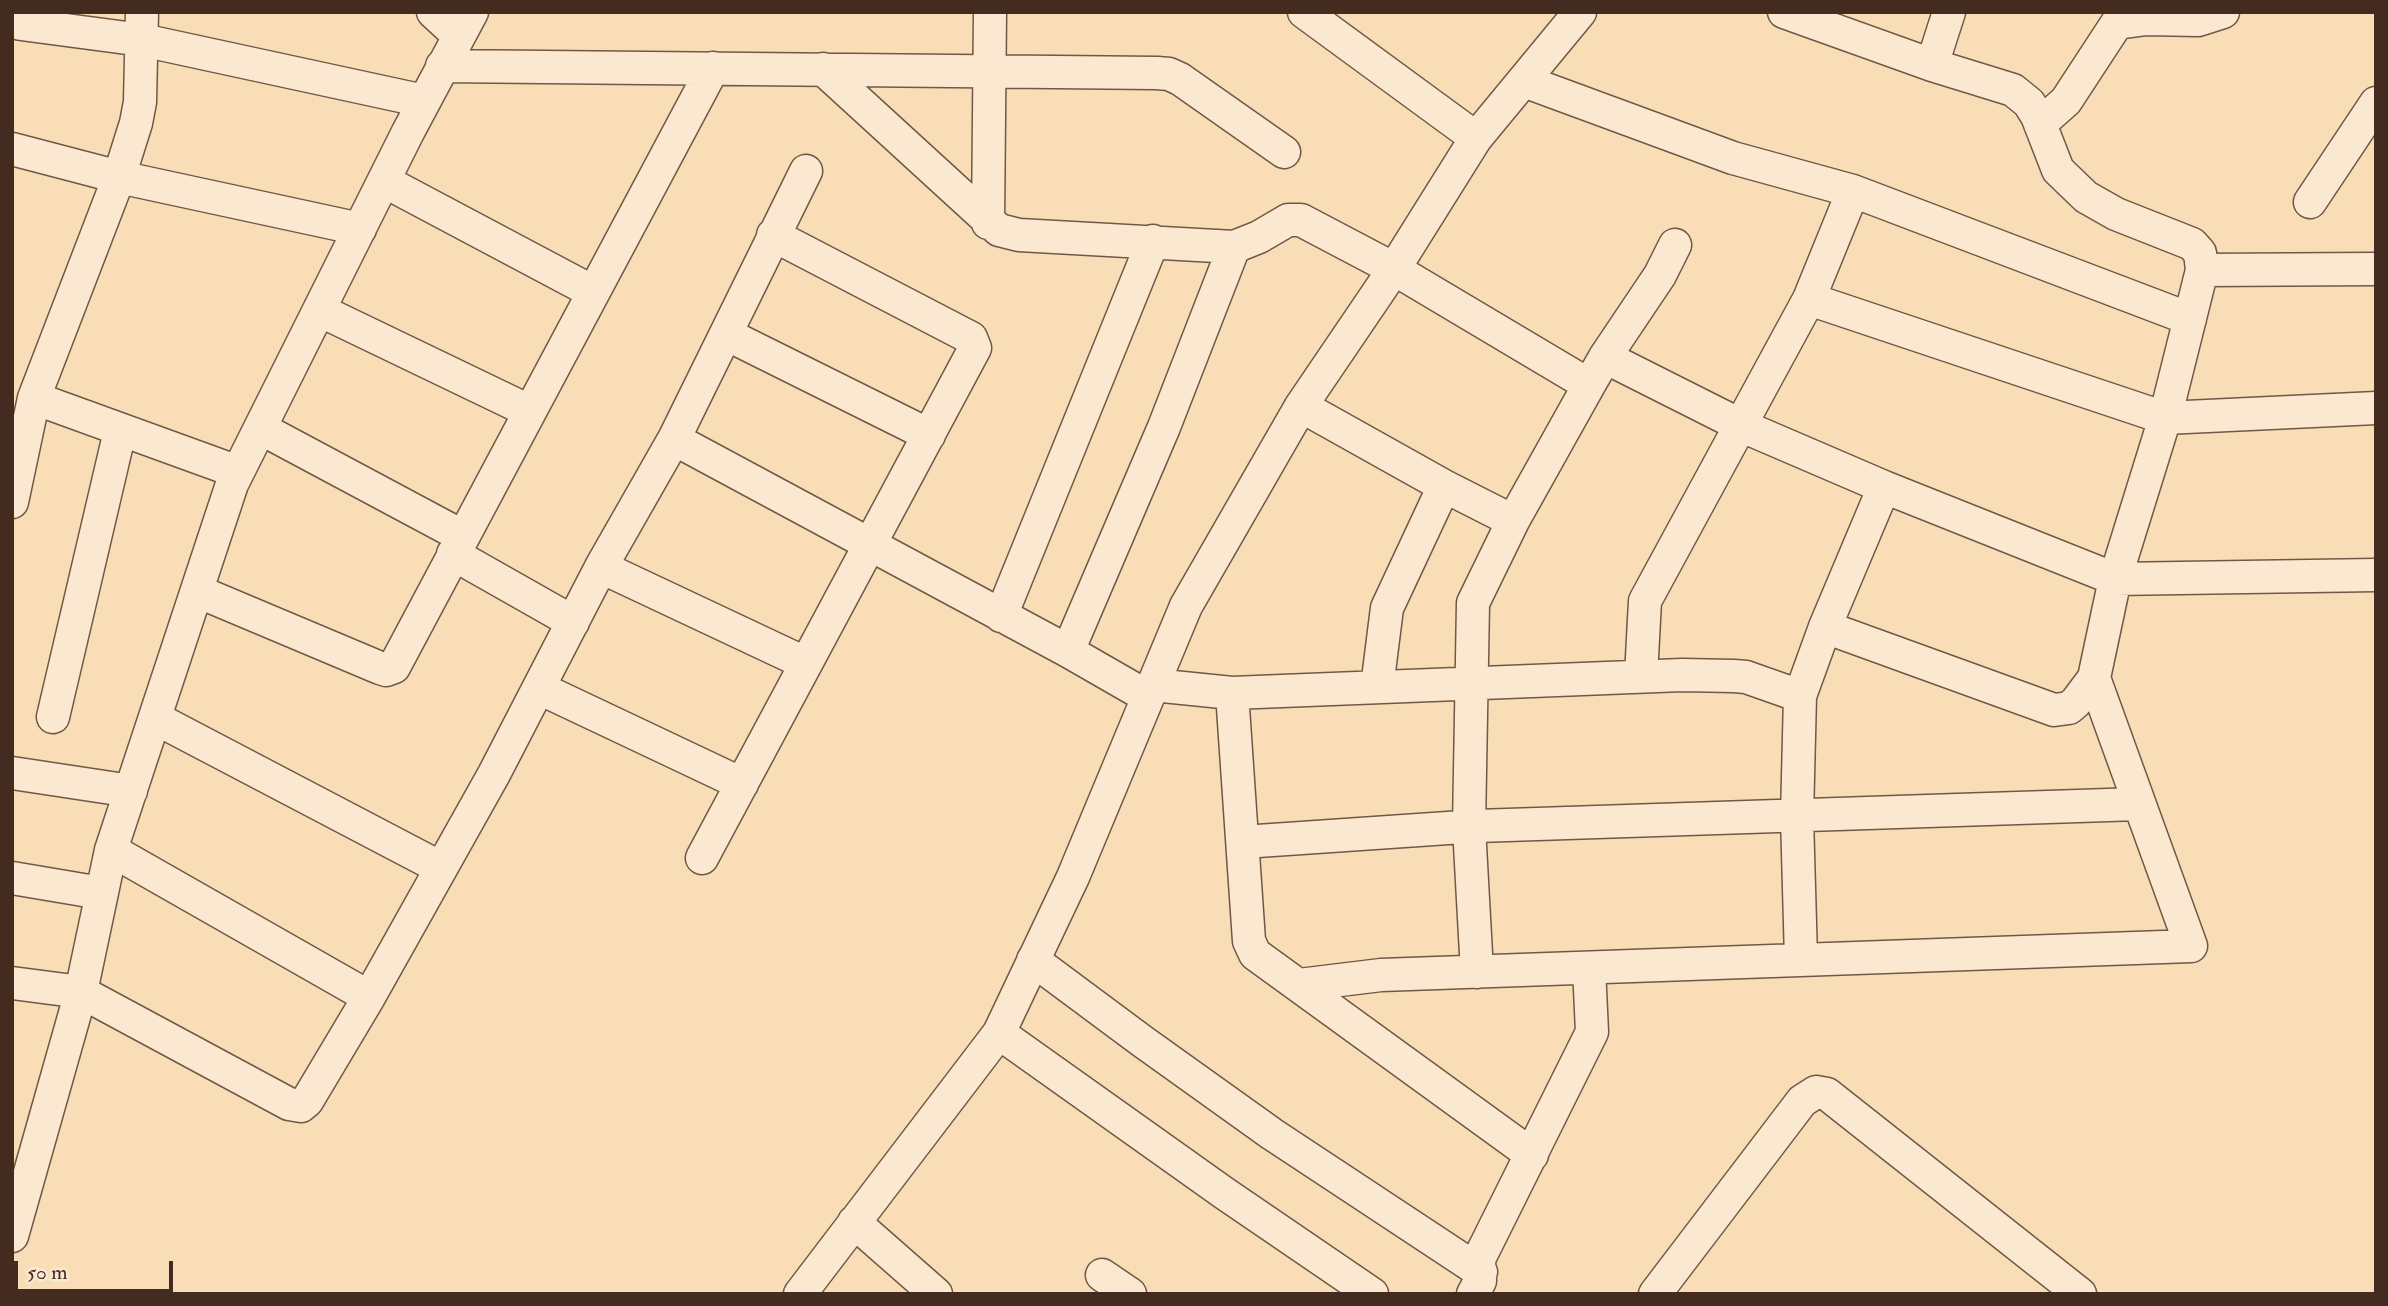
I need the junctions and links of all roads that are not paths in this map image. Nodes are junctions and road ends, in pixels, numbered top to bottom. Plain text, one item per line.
1 (433, 12) edge
2 (990, 12) edge
3 (1580, 12) edge
4 (1784, 12) edge
5 (1949, 12) edge
6 (2223, 12) edge
7 (1317, 16) edge
8 (21, 24) dead end
9 (465, 24) edge
10 (142, 26) edge
11 (1932, 65) junction
12 (442, 66) junction
13 (713, 68) junction
14 (823, 69) junction
15 (988, 71) junction
16 (1524, 81) junction
17 (424, 101) junction
18 (2376, 103) edge
19 (2040, 124) junction
20 (2364, 135) edge
21 (1476, 138) junction
22 (12, 149) edge
23 (1284, 152) dead end
24 (806, 171) dead end
25 (119, 177) junction
26 (384, 181) junction
27 (1853, 191) junction
28 (2310, 202) dead end
29 (988, 223) junction
30 (360, 229) junction
31 (773, 235) junction
32 (1153, 241) junction
33 (1675, 245) dead end
34 (1234, 247) junction
35 (1394, 269) junction
36 (2202, 270) junction
37 (2376, 270) edge
38 (593, 292) junction
39 (1809, 299) junction
40 (319, 310) junction
41 (2190, 319) junction
42 (726, 334) junction
43 (1605, 357) junction
44 (1589, 385) junction
45 (26, 403) edge
46 (1301, 406) junction
47 (2376, 408) edge
48 (529, 411) junction
49 (2165, 418) junction
50 (1742, 426) junction
51 (260, 428) junction
52 (120, 431) junction
53 (929, 435) junction
54 (674, 439) junction
55 (238, 472) junction
56 (1444, 486) junction
57 (1884, 487) junction
58 (12, 502) edge
59 (1513, 521) junction
60 (457, 545) junction
61 (872, 545) junction
62 (601, 568) junction
63 (2376, 575) edge
64 (2115, 579) junction
65 (197, 591) junction
66 (1001, 616) junction
67 (573, 622) junction
68 (1825, 627) junction
69 (1068, 651) junction
70 (805, 663) junction
71 (1641, 676) junction
72 (2094, 678) junction
73 (1471, 683) junction
74 (1377, 687) junction
75 (539, 688) junction
76 (1151, 691) junction
77 (1232, 693) junction
78 (1800, 696) junction
79 (53, 717) dead end
80 (155, 718) junction
81 (12, 773) edge
82 (742, 784) junction
83 (131, 792) junction
84 (2138, 804) junction
85 (1797, 817) junction
86 (1469, 827) junction
87 (1243, 842) junction
88 (111, 850) junction
89 (702, 858) dead end
90 (441, 868) junction
91 (12, 877) edge
92 (101, 893) junction
93 (1801, 959) junction
94 (1033, 960) junction
95 (1589, 968) junction
96 (1477, 972) junction
97 (12, 982) edge
98 (1299, 985) junction
99 (80, 992) junction
100 (369, 997) junction
101 (999, 1033) junction
102 (1532, 1155) junction
103 (854, 1222) junction
104 (12, 1236) edge
105 (1102, 1275) dead end
106 (1477, 1283) edge
107 (800, 1294) edge
108 (936, 1294) edge
109 (1130, 1294) edge
110 (1372, 1294) edge
111 (1655, 1294) edge
112 (2080, 1294) edge

1 - 9 street
2 - 15 street
3 - 16 street
4 - 11 street
5 - 11 street
6 - 19 street
7 - 21 street
8 - 10 street
9 - 12 street
10 - 17 street
10 - 25 street
11 - 19 street
12 - 13 street
12 - 17 street
13 - 14 street
13 - 38 street
14 - 15 street
14 - 29 street
15 - 23 street
15 - 29 street
16 - 21 street
16 - 27 street
17 - 26 street
18 - 20 street
19 - 36 street
20 - 28 street
21 - 35 street
22 - 25 street
24 - 31 street
25 - 30 street
25 - 45 street
26 - 30 street
26 - 38 street
27 - 39 street
27 - 41 street
29 - 32 street
30 - 40 street
31 - 42 street
31 - 53 street
32 - 34 street
32 - 66 street
33 - 43 street
34 - 35 street
34 - 69 street
35 - 44 street
35 - 46 street
36 - 37 street
36 - 41 street
38 - 48 street
39 - 49 street
39 - 50 street
40 - 48 street
40 - 51 street
41 - 49 street
42 - 53 street
42 - 54 street
43 - 44 street
43 - 50 street
44 - 59 street
45 - 52 street
45 - 58 street
46 - 56 street
46 - 76 street
47 - 49 street
48 - 60 street
49 - 64 street
50 - 57 street
50 - 71 street
51 - 55 street
51 - 60 street
52 - 55 street
52 - 79 street
53 - 61 street
54 - 61 street
54 - 62 street
55 - 65 street
56 - 59 street
56 - 74 street
57 - 64 street
57 - 68 street
59 - 73 street
60 - 65 street
60 - 67 street
61 - 66 street
61 - 70 street
62 - 67 street
62 - 70 street
63 - 64 street
64 - 72 street
65 - 80 street
66 - 69 street
67 - 75 street
68 - 72 street
68 - 78 street
69 - 76 street
70 - 82 street
71 - 73 street
71 - 78 street
72 - 84 street
73 - 74 street
73 - 86 street
74 - 77 street
75 - 82 street
75 - 90 street
76 - 77 street
76 - 94 street
77 - 87 street
78 - 85 street
80 - 83 street
80 - 90 street
81 - 83 street
82 - 89 street
83 - 88 street
84 - 85 street
84 - 93 street
85 - 86 street
85 - 93 street
86 - 87 street
86 - 96 street
87 - 98 street
88 - 92 street
88 - 100 street
90 - 100 street
91 - 92 street
92 - 99 street
93 - 95 street
94 - 101 street
94 - 106 street
95 - 96 street
95 - 102 street
96 - 98 street
97 - 99 street
98 - 102 street
99 - 100 street
99 - 104 street
101 - 103 street
101 - 110 street
102 - 106 street
103 - 107 street
103 - 108 street
105 - 109 street
111 - 112 street

